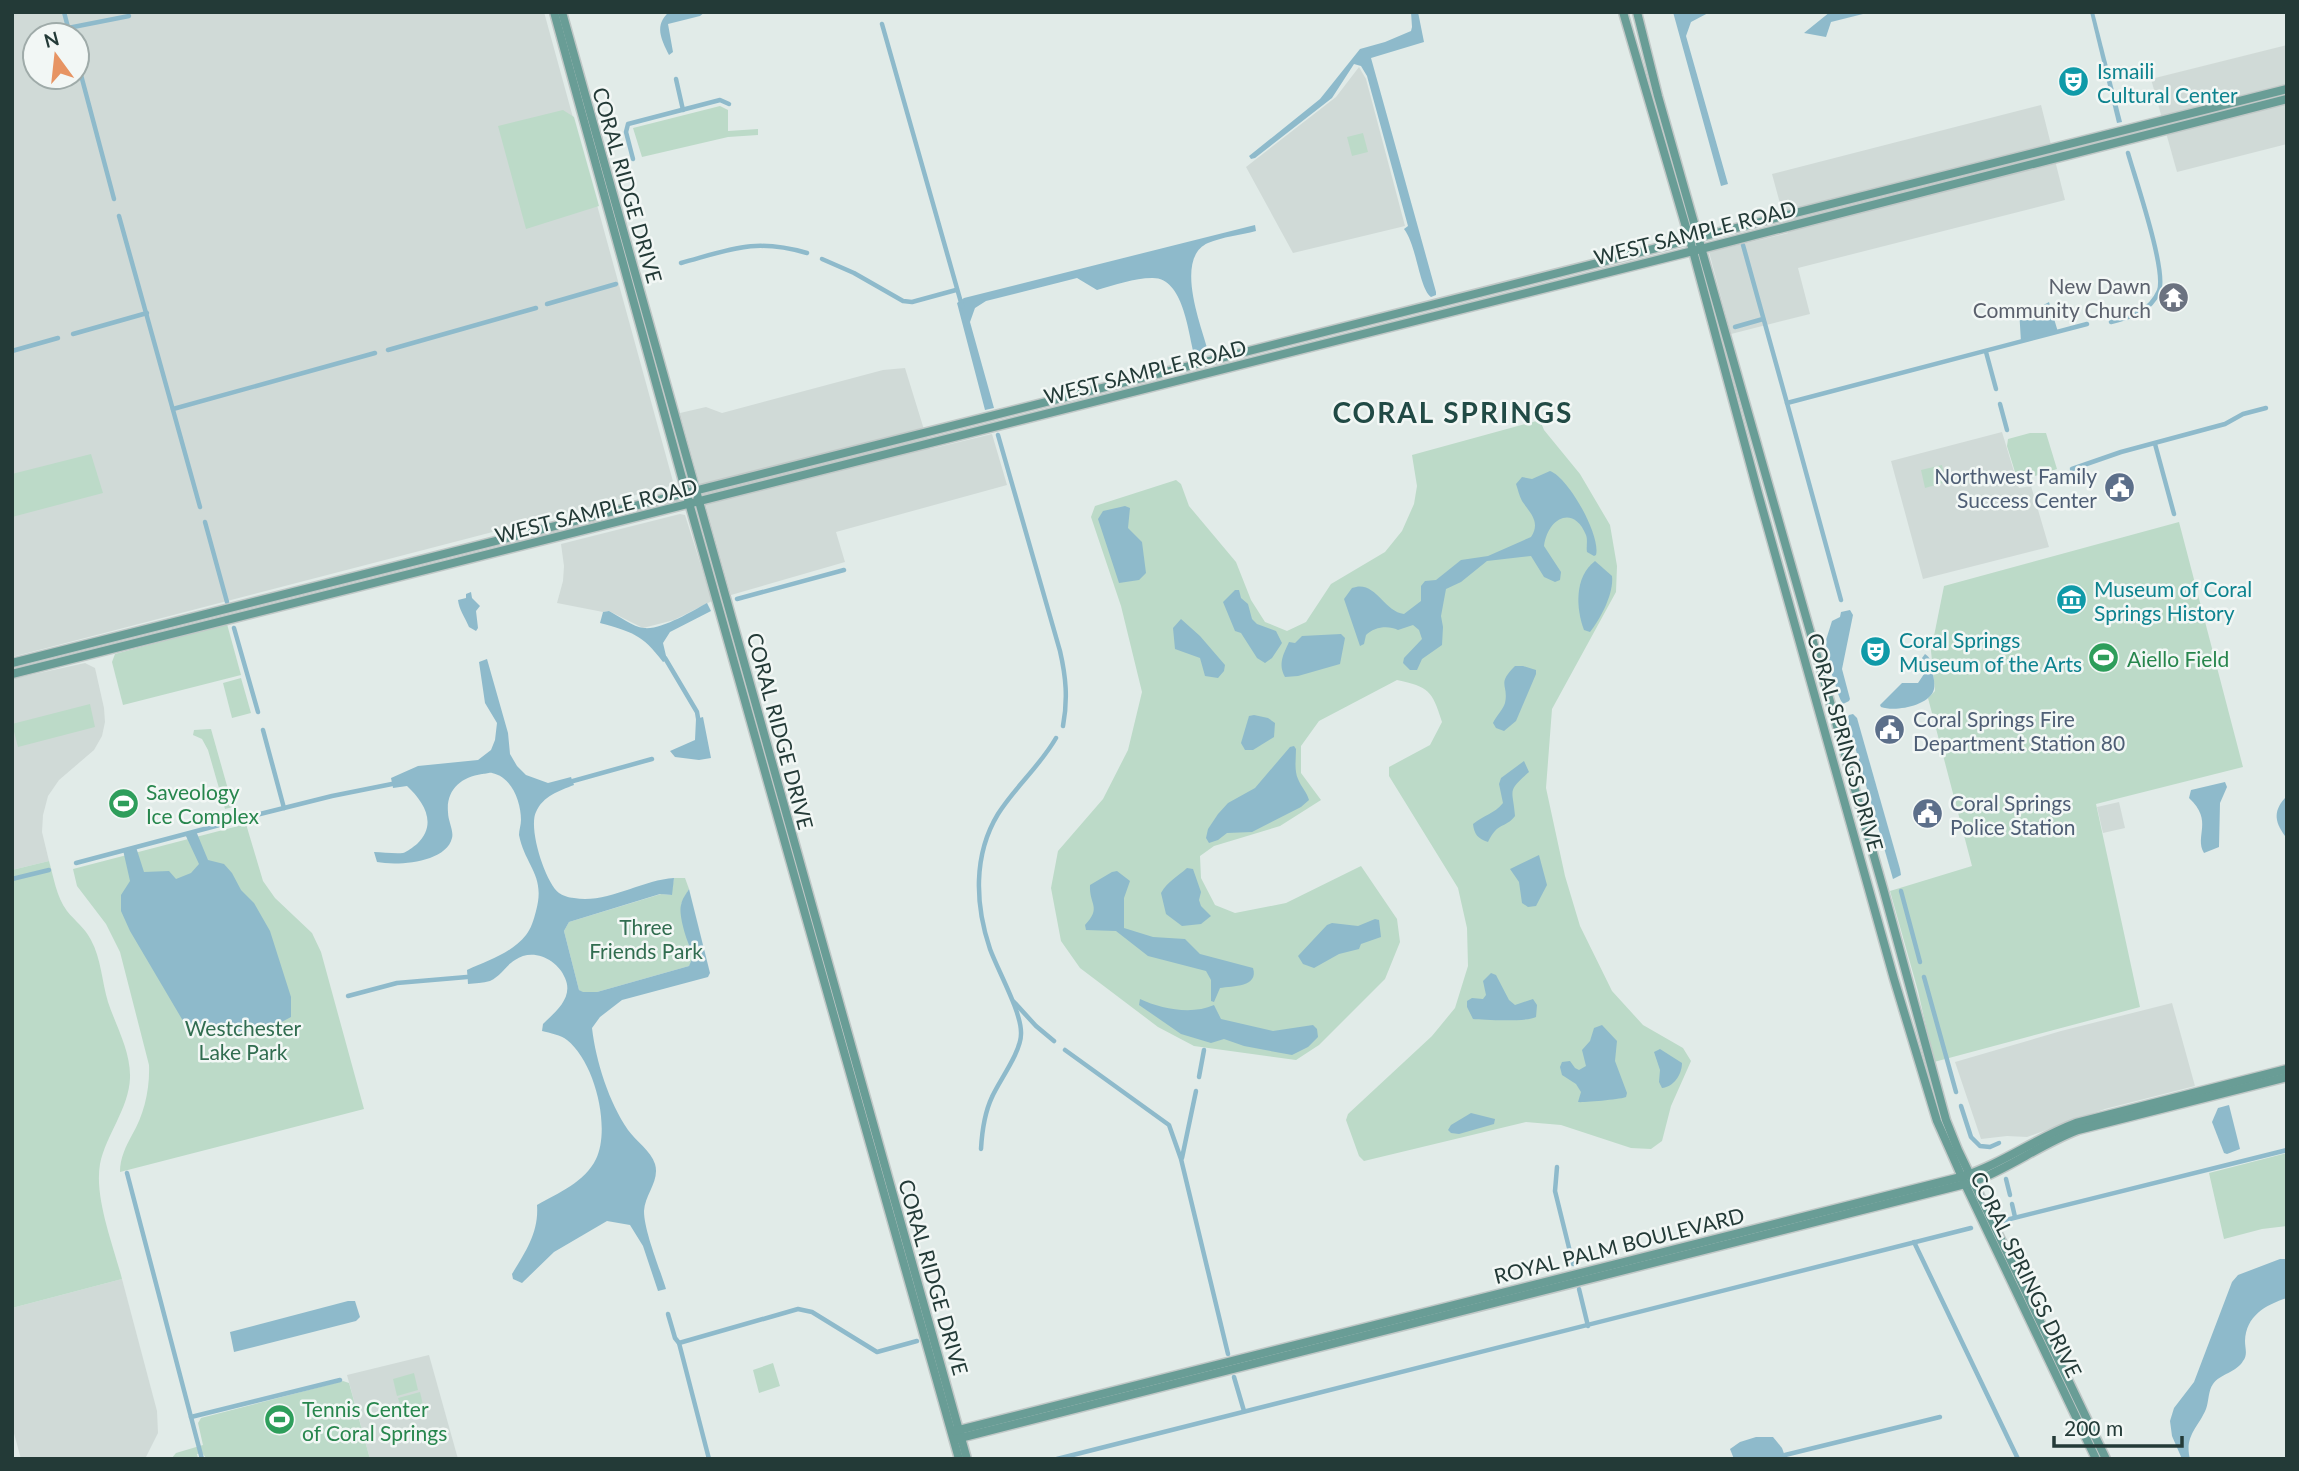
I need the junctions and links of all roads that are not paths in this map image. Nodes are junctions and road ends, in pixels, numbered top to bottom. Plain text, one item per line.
1 (554, 12) edge
2 (562, 12) edge
3 (1623, 12) edge
4 (1637, 12) edge
5 (2287, 89) edge
6 (2287, 97) edge
7 (1949, 175) junction
8 (1921, 182) junction
9 (1923, 192) junction
10 (1898, 199) junction
11 (608, 211) junction
12 (621, 223) junction
13 (1694, 238) junction
14 (1697, 250) junction
15 (691, 493) junction
16 (694, 503) junction
17 (12, 663) edge
18 (12, 674) edge
19 (2287, 1069) edge
20 (2287, 1077) edge
21 (1967, 1179) junction
22 (957, 1435) junction
23 (959, 1459) edge
24 (967, 1459) edge
25 (2096, 1459) edge
26 (2106, 1459) edge

1 - 11 main road, CORAL RIDGE DRIVE
2 - 12 main road, CORAL RIDGE DRIVE
3 - 13 main road, CORAL SPRINGS DRIVE
4 - 13 main road, CORAL SPRINGS DRIVE
5 - 7 main road, WEST SAMPLE ROAD
6 - 9 main road, WEST SAMPLE ROAD
7 - 8 main road, WEST SAMPLE ROAD
7 - 9 main road
8 - 10 main road
8 - 13 main road, WEST SAMPLE ROAD
9 - 10 main road, WEST SAMPLE ROAD
10 - 14 main road, WEST SAMPLE ROAD
11 - 12 main road
11 - 15 main road, CORAL RIDGE DRIVE
12 - 15 main road, CORAL RIDGE DRIVE
13 - 14 main road, CORAL SPRINGS DRIVE
13 - 15 main road, WEST SAMPLE ROAD
14 - 16 main road, WEST SAMPLE ROAD
14 - 21 main road, CORAL SPRINGS DRIVE
14 - 21 main road, CORAL SPRINGS DRIVE
15 - 16 main road, CORAL RIDGE DRIVE
15 - 17 main road, WEST SAMPLE ROAD
16 - 18 main road, WEST SAMPLE ROAD
16 - 22 main road, CORAL RIDGE DRIVE
19 - 21 main road, ROYAL PALM BOULEVARD
20 - 21 main road, ROYAL PALM BOULEVARD
21 - 22 main road, ROYAL PALM BOULEVARD
21 - 25 main road, CORAL SPRINGS DRIVE
21 - 26 main road, CORAL SPRINGS DRIVE
22 - 23 main road, CORAL RIDGE DRIVE
22 - 24 main road, CORAL RIDGE DRIVE

